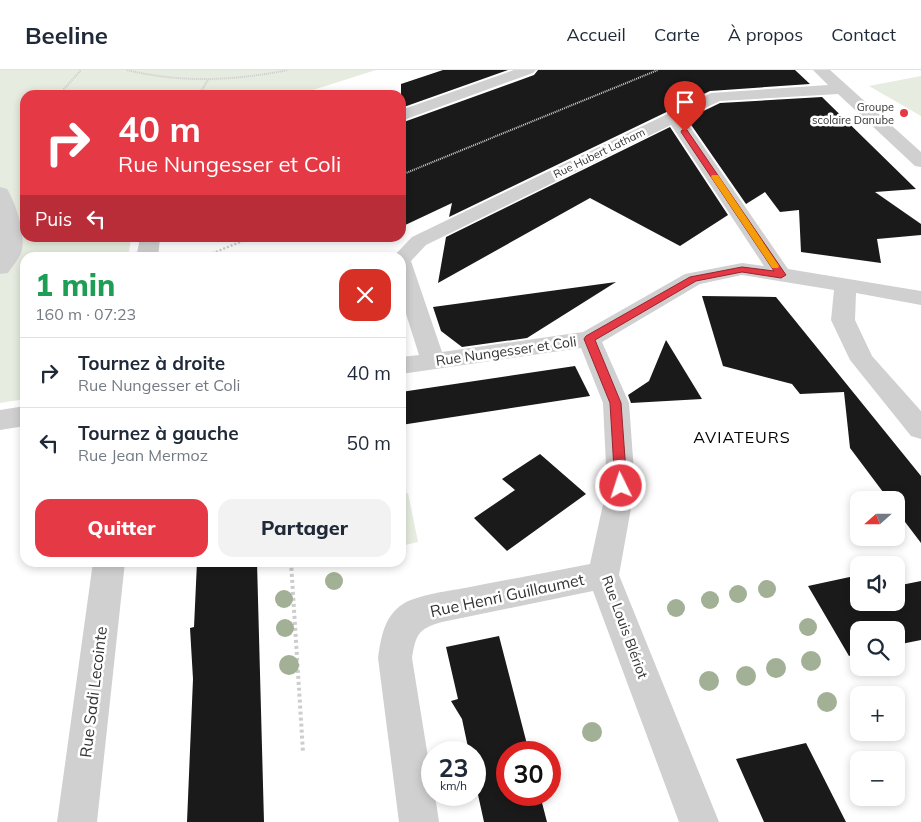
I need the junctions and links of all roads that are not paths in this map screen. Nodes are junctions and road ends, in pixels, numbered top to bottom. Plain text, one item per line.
1 (528, 70) edge
2 (821, 70) edge
3 (842, 89) junction
4 (406, 114) edge
5 (674, 116) junction
6 (921, 162) edge
7 (0, 193) edge
8 (406, 255) edge
9 (0, 268) edge
10 (781, 275) junction
11 (406, 277) edge
12 (845, 285) junction
13 (921, 298) edge
14 (589, 339) junction
15 (433, 362) junction
16 (406, 365) edge
17 (20, 417) edge
18 (0, 420) edge
19 (921, 429) edge
20 (108, 567) edge
21 (603, 575) junction
22 (77, 822) edge
23 (419, 822) edge
24 (699, 822) edge

1 - 4 street
2 - 3 street
3 - 5 street, Rue Hubert Latham
3 - 6 street
5 - 8 street, Rue Hubert Latham
5 - 10 street
7 - 9 street
10 - 12 street, Rue Nungesser et Coli
10 - 14 street, Rue Nungesser et Coli
11 - 15 street, Rue Hubert Latham
12 - 13 street, Rue Nungesser et Coli
12 - 19 street
14 - 15 street, Rue Nungesser et Coli
14 - 21 street, Rue Louis Blériot
15 - 16 street, Rue Nungesser et Coli
17 - 18 street
20 - 22 street, Rue Sadi Lecointe
21 - 23 street, Rue Henri Guillaumet
21 - 24 street, Rue Louis Blériot

